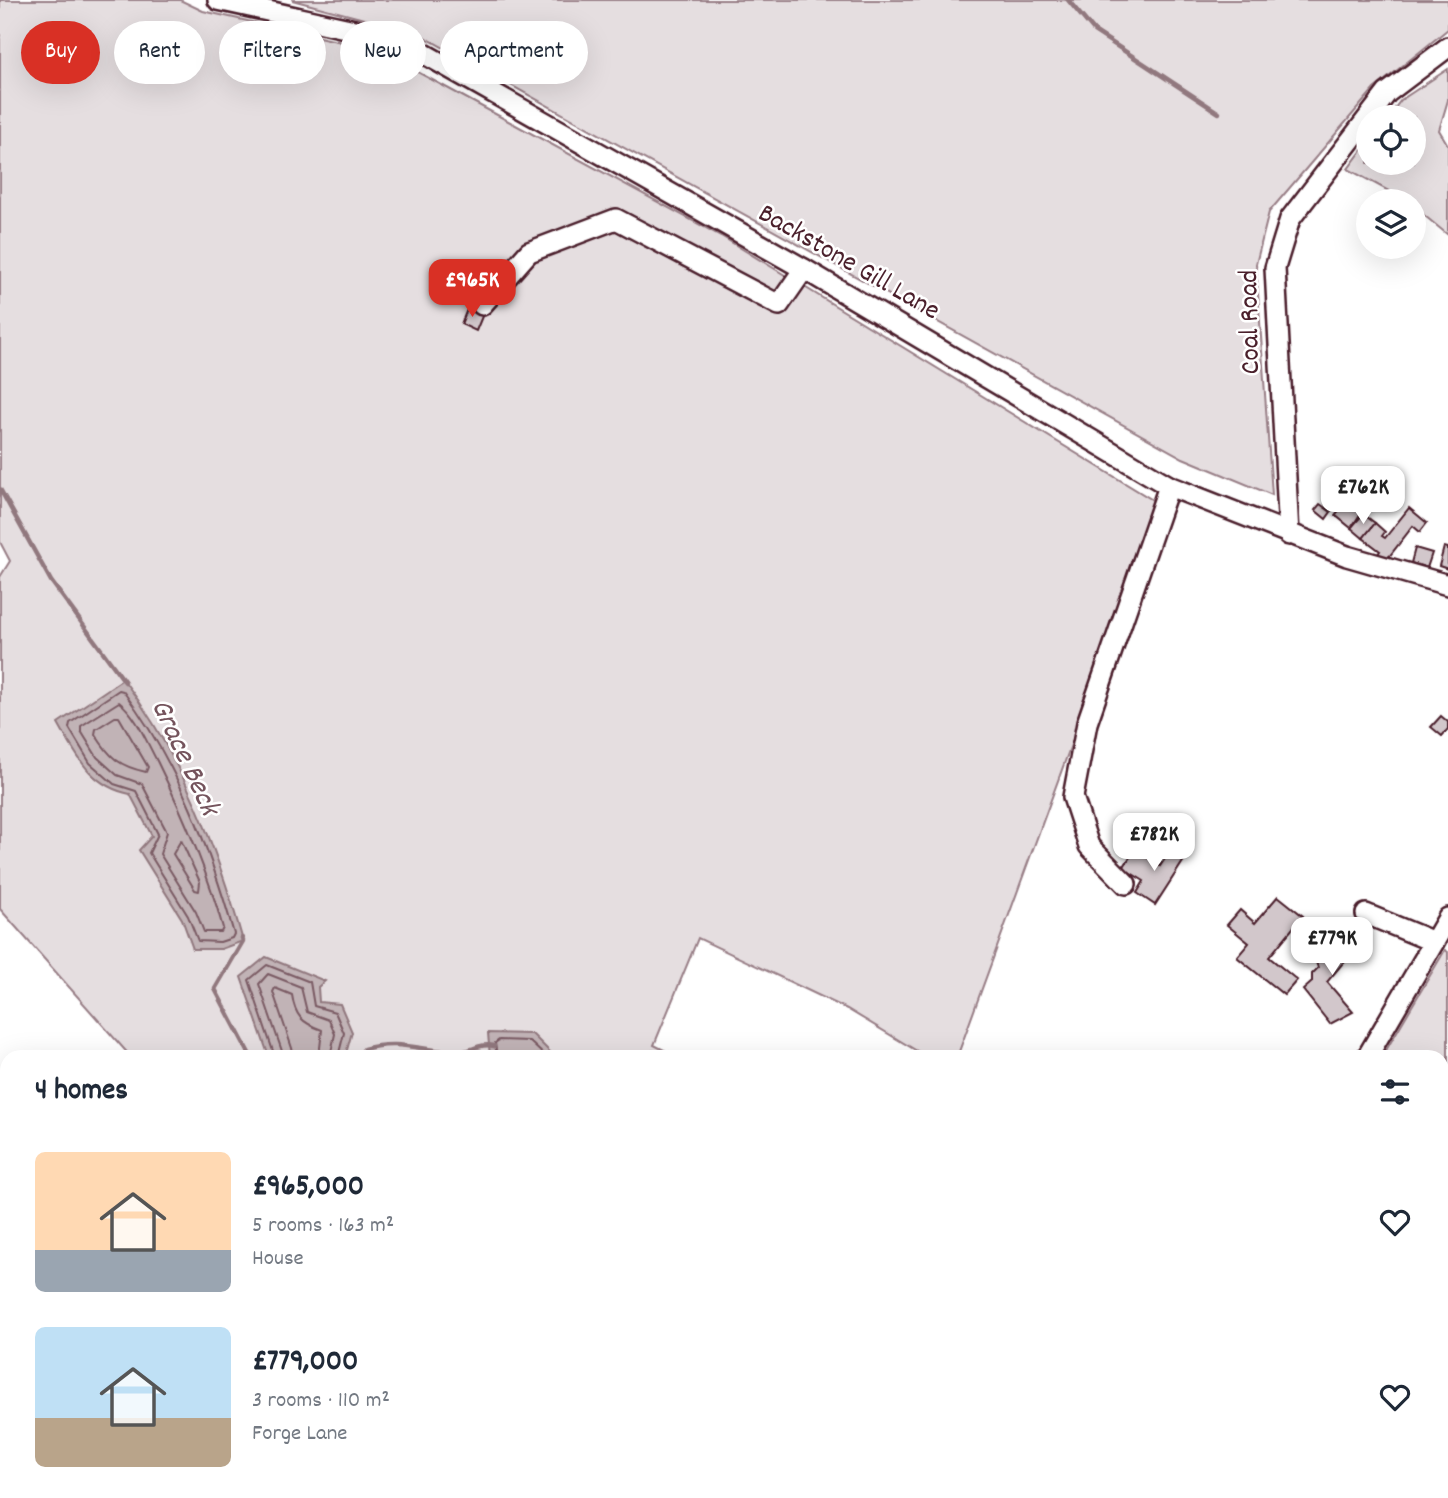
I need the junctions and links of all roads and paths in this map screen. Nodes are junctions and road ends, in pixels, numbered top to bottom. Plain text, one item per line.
1 (218, 0) edge
2 (1448, 47) edge
3 (804, 269) junction
4 (482, 305) dead end
5 (1169, 486) junction
6 (1289, 535) junction
7 (1448, 586) edge
8 (1126, 884) dead end
9 (1366, 914) dead end
10 (1448, 918) edge
11 (1434, 942) junction
12 (1371, 1050) edge

1 - 3 street, Backstone Gill Lane
2 - 6 street, Coal Road
3 - 4 street
3 - 5 street, Backstone Gill Lane
5 - 6 street, Backstone Gill Lane
5 - 8 street
6 - 7 street, Backstone Gill Lane
9 - 11 street
10 - 11 street
11 - 12 street

